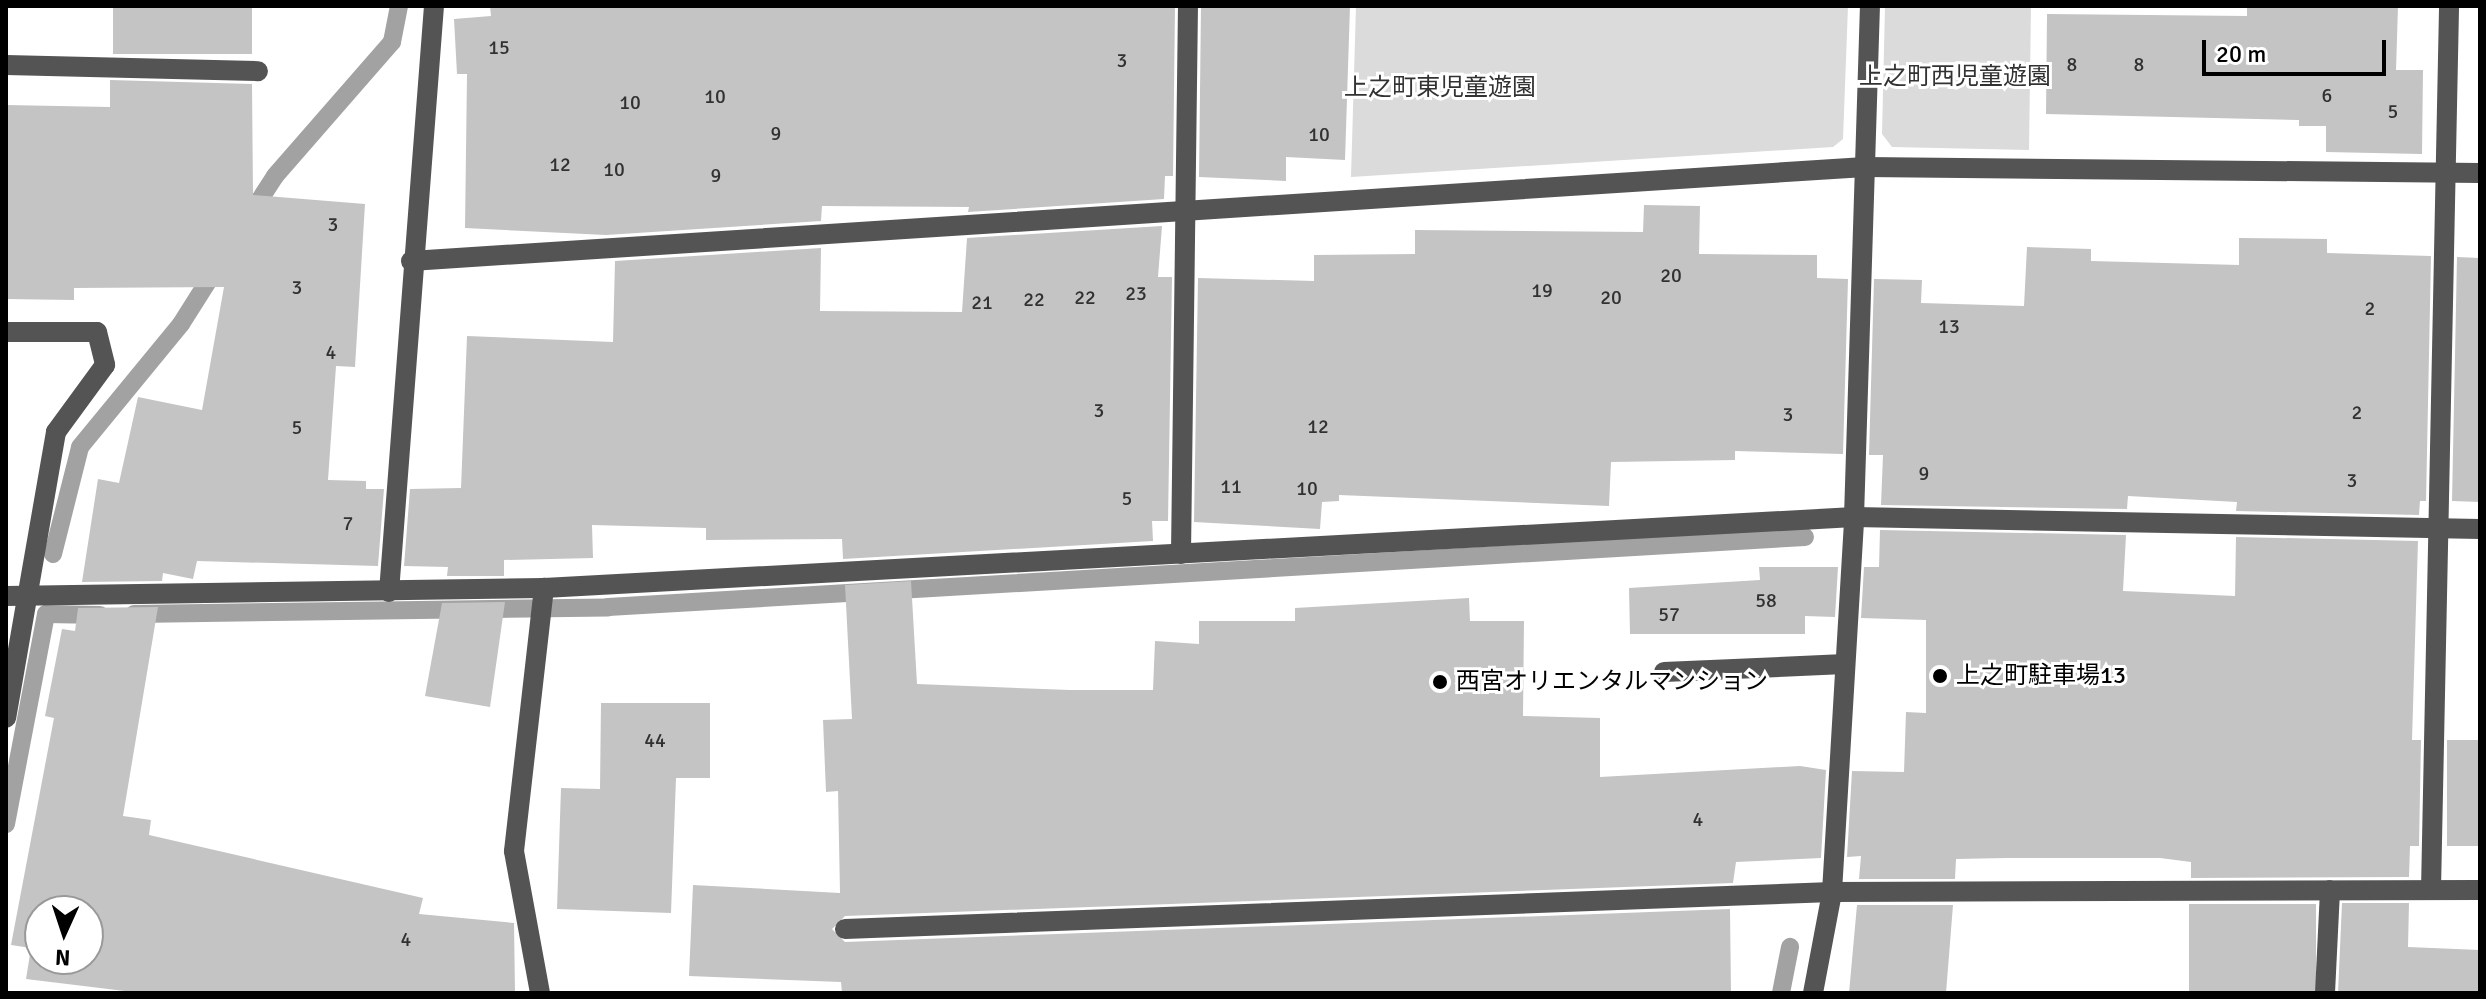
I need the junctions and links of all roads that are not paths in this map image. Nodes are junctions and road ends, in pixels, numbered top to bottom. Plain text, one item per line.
1 (434, 6) edge
2 (1188, 6) edge
3 (1870, 6) edge
4 (2449, 6) edge
5 (6, 65) edge
6 (258, 71) dead end
7 (1865, 167) junction
8 (2443, 173) junction
9 (2480, 173) edge
10 (1185, 211) junction
11 (411, 261) junction
12 (6, 332) edge
13 (1854, 517) junction
14 (2435, 528) junction
15 (2480, 529) edge
16 (1181, 554) junction
17 (389, 592) junction
18 (543, 592) junction
19 (16, 596) edge
20 (1845, 664) junction
21 (1664, 672) dead end
22 (6, 718) edge
23 (2330, 890) junction
24 (2431, 890) junction
25 (2480, 890) edge
26 (1832, 892) junction
27 (845, 929) dead end
28 (540, 993) edge
29 (1813, 993) edge
30 (2325, 993) edge

1 - 11 street
2 - 10 street
3 - 7 street
4 - 8 street
5 - 6 street
7 - 8 street
7 - 10 street
7 - 13 street
8 - 9 street
8 - 14 street
10 - 11 street
10 - 16 street
11 - 17 street
12 - 19 street
13 - 14 street
13 - 16 street
13 - 20 street
14 - 15 street
14 - 24 street
16 - 18 street
17 - 18 street
17 - 19 street
18 - 28 street
19 - 22 street
20 - 21 street
20 - 26 street
23 - 24 street
23 - 26 street
23 - 30 street
24 - 25 street
26 - 27 street
26 - 29 street

